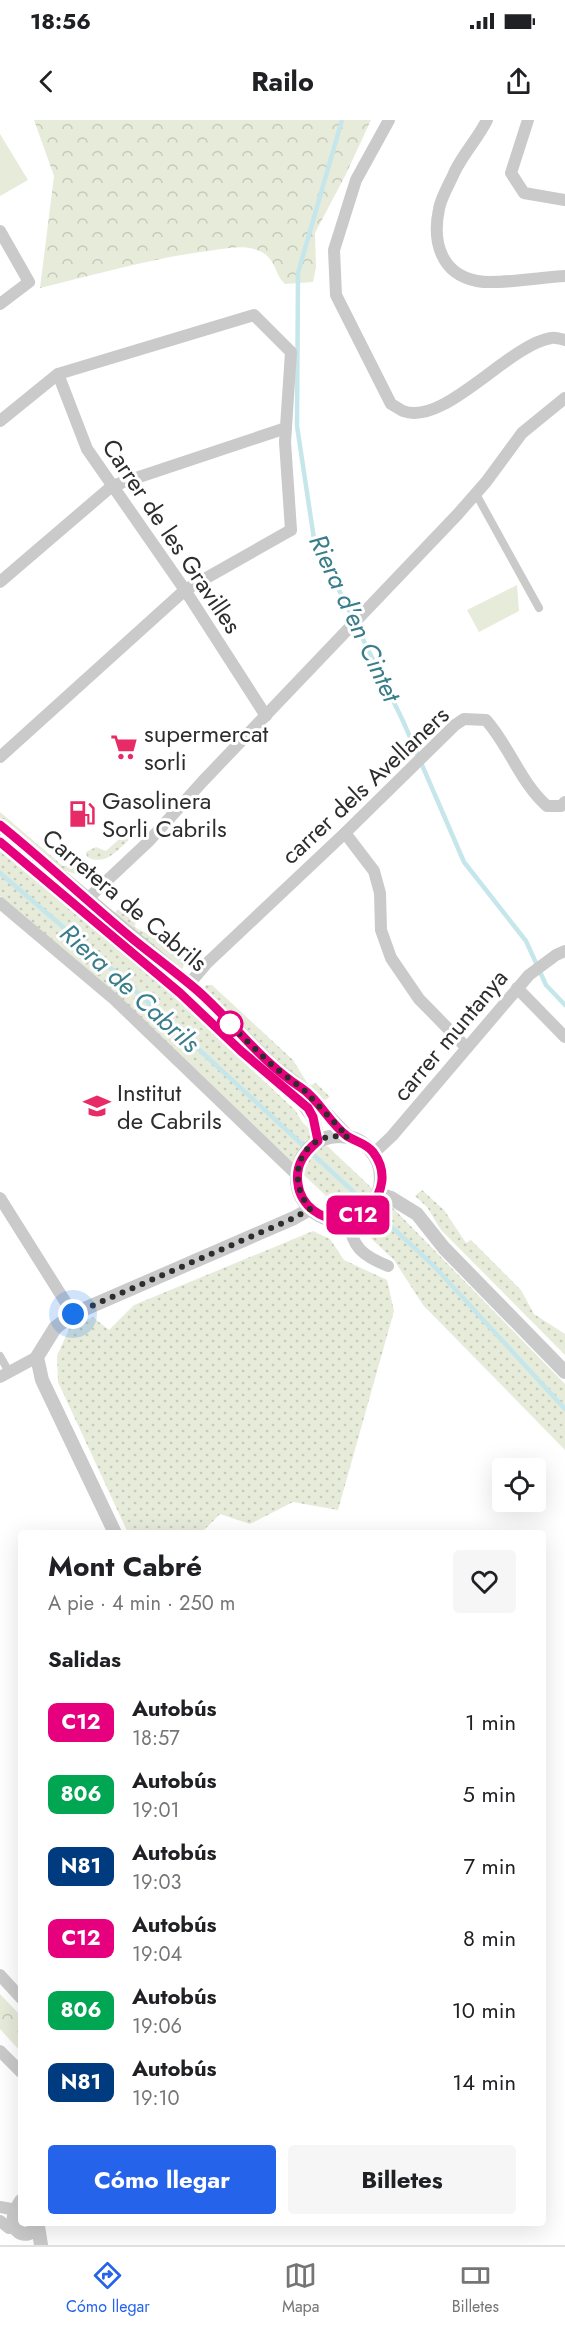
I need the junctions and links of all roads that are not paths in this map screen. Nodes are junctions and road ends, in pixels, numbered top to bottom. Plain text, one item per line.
1 (389, 120) edge
2 (487, 120) edge
3 (528, 120) edge
4 (565, 200) edge
5 (0, 231) edge
6 (565, 276) edge
7 (0, 304) edge
8 (565, 340) edge
9 (58, 374) junction
10 (565, 398) edge
11 (0, 421) edge
12 (286, 428) junction
13 (112, 486) junction
14 (476, 494) junction
15 (0, 582) edge
16 (184, 590) junction
17 (539, 608) dead end
18 (266, 716) junction
19 (0, 757) edge
20 (565, 802) edge
21 (0, 825) edge
22 (345, 833) junction
23 (0, 842) edge
24 (0, 903) edge
25 (83, 903) junction
26 (565, 951) edge
27 (189, 984) junction
28 (517, 988) junction
29 (565, 1037) edge
30 (466, 1047) junction
31 (348, 1137) junction
32 (318, 1141) junction
33 (374, 1153) junction
34 (297, 1175) junction
35 (378, 1194) junction
36 (0, 1198) edge
37 (310, 1209) junction
38 (349, 1219) junction
39 (388, 1266) dead end
40 (73, 1314) junction
41 (0, 1356) edge
42 (37, 1357) junction
43 (565, 1372) edge
44 (4, 1375) edge
45 (114, 1530) edge
46 (0, 1975) edge
47 (18, 1995) edge
48 (0, 2051) edge
49 (18, 2069) edge
50 (14, 2205) edge
51 (38, 2226) edge
52 (39, 2226) edge
53 (7, 2227) edge
54 (27, 2245) edge
55 (41, 2245) edge

1 - 8 street
2 - 6 street
3 - 4 street
5 - 7 street
9 - 11 street
9 - 12 street
9 - 13 street, Carrer de les Gravilles
10 - 14 street
12 - 13 street
12 - 16 street
13 - 15 street
13 - 16 street, Carrer de les Gravilles
14 - 17 street
14 - 18 street
16 - 18 street, Carrer de les Gravilles
16 - 19 street
18 - 25 street
20 - 22 street, carrer dels Avellaners
21 - 25 street, Carretera de Cabrils
22 - 27 street, carrer dels Avellaners
22 - 30 street
23 - 25 street, Carretera de Cabrils
24 - 34 street
25 - 27 street, Carretera de Cabrils
25 - 32 street, Carretera de Cabrils
26 - 28 street, carrer muntanya
27 - 31 street, Carretera de Cabrils
28 - 29 street
28 - 30 street, carrer muntanya
30 - 33 street, carrer muntanya
31 - 32 street
31 - 33 street
32 - 34 street
33 - 35 street
34 - 37 street
35 - 38 street
35 - 43 street
36 - 40 street
37 - 38 street
37 - 40 street
38 - 39 street
40 - 42 street
41 - 44 street
42 - 44 street
42 - 45 street
46 - 47 street
48 - 49 street
50 - 53 street
51 - 53 street
52 - 55 street
53 - 54 street

